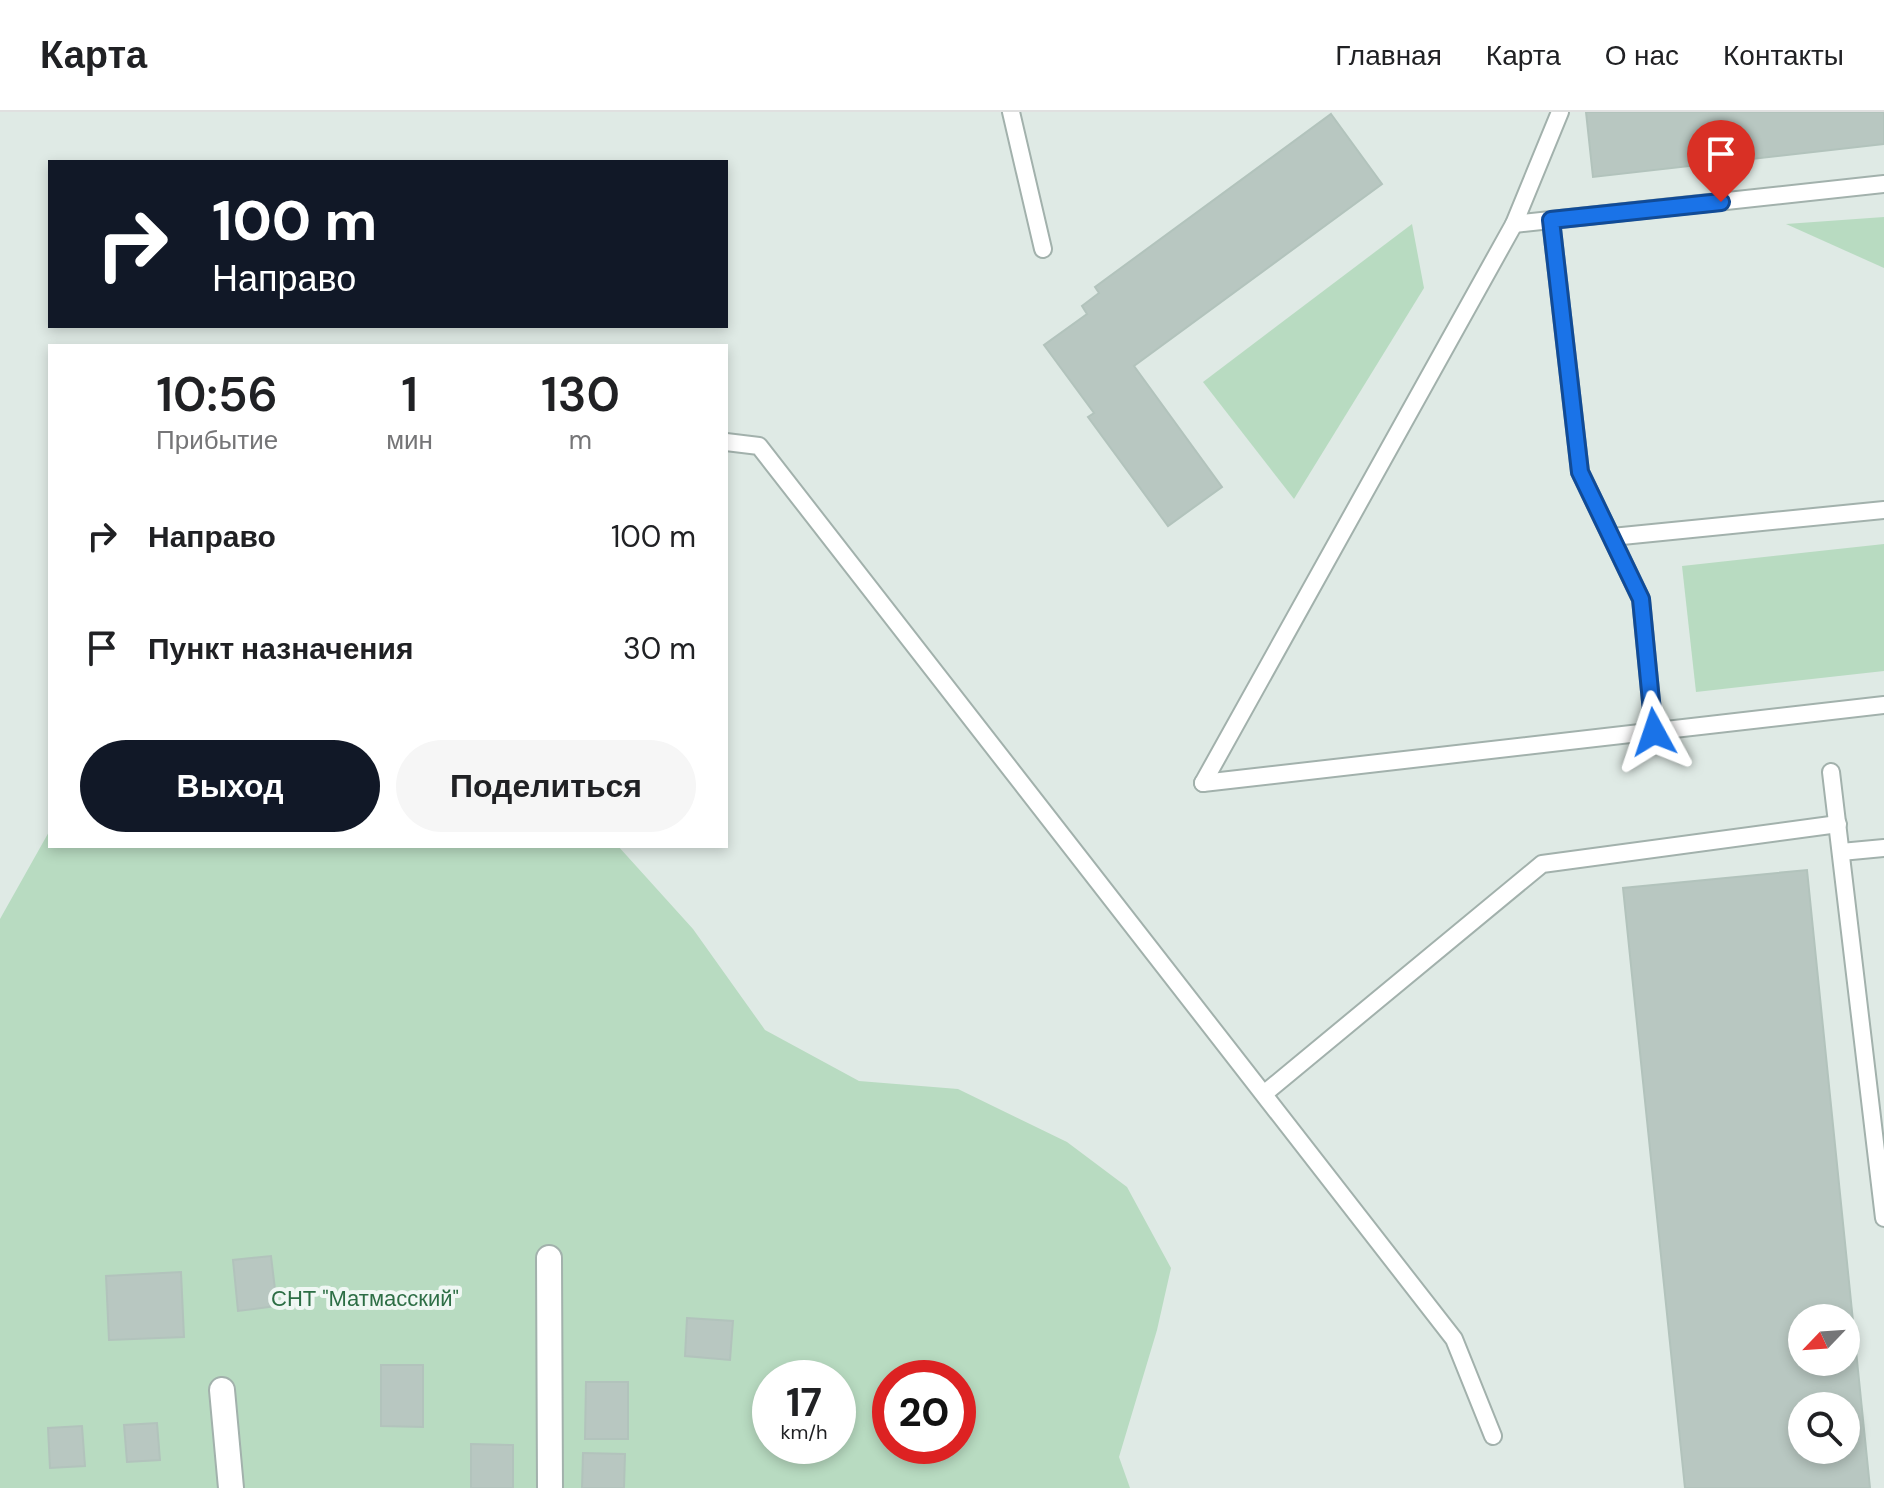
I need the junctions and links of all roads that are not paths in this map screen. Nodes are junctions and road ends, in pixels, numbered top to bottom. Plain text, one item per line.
1 (1011, 112) edge
2 (1560, 112) edge
3 (1884, 184) edge
4 (1551, 220) junction
5 (1514, 224) junction
6 (1043, 249) dead end
7 (728, 442) edge
8 (1884, 510) edge
9 (1612, 537) junction
10 (1884, 705) edge
11 (1654, 732) junction
12 (1831, 772) dead end
13 (1838, 824) junction
14 (1884, 848) edge
15 (1841, 852) junction
16 (1265, 1093) junction
17 (1884, 1218) edge
18 (549, 1258) dead end
19 (222, 1390) dead end
20 (1493, 1436) dead end
21 (231, 1488) edge
22 (550, 1488) edge

1 - 6 lane
2 - 5 lane
3 - 4 lane
4 - 5 lane
4 - 9 lane
5 - 11 lane
7 - 16 lane
8 - 9 lane
9 - 11 lane
10 - 11 lane
12 - 13 lane
13 - 15 lane
13 - 16 lane
14 - 15 lane
15 - 17 lane
16 - 20 lane
18 - 22 street
19 - 21 street

